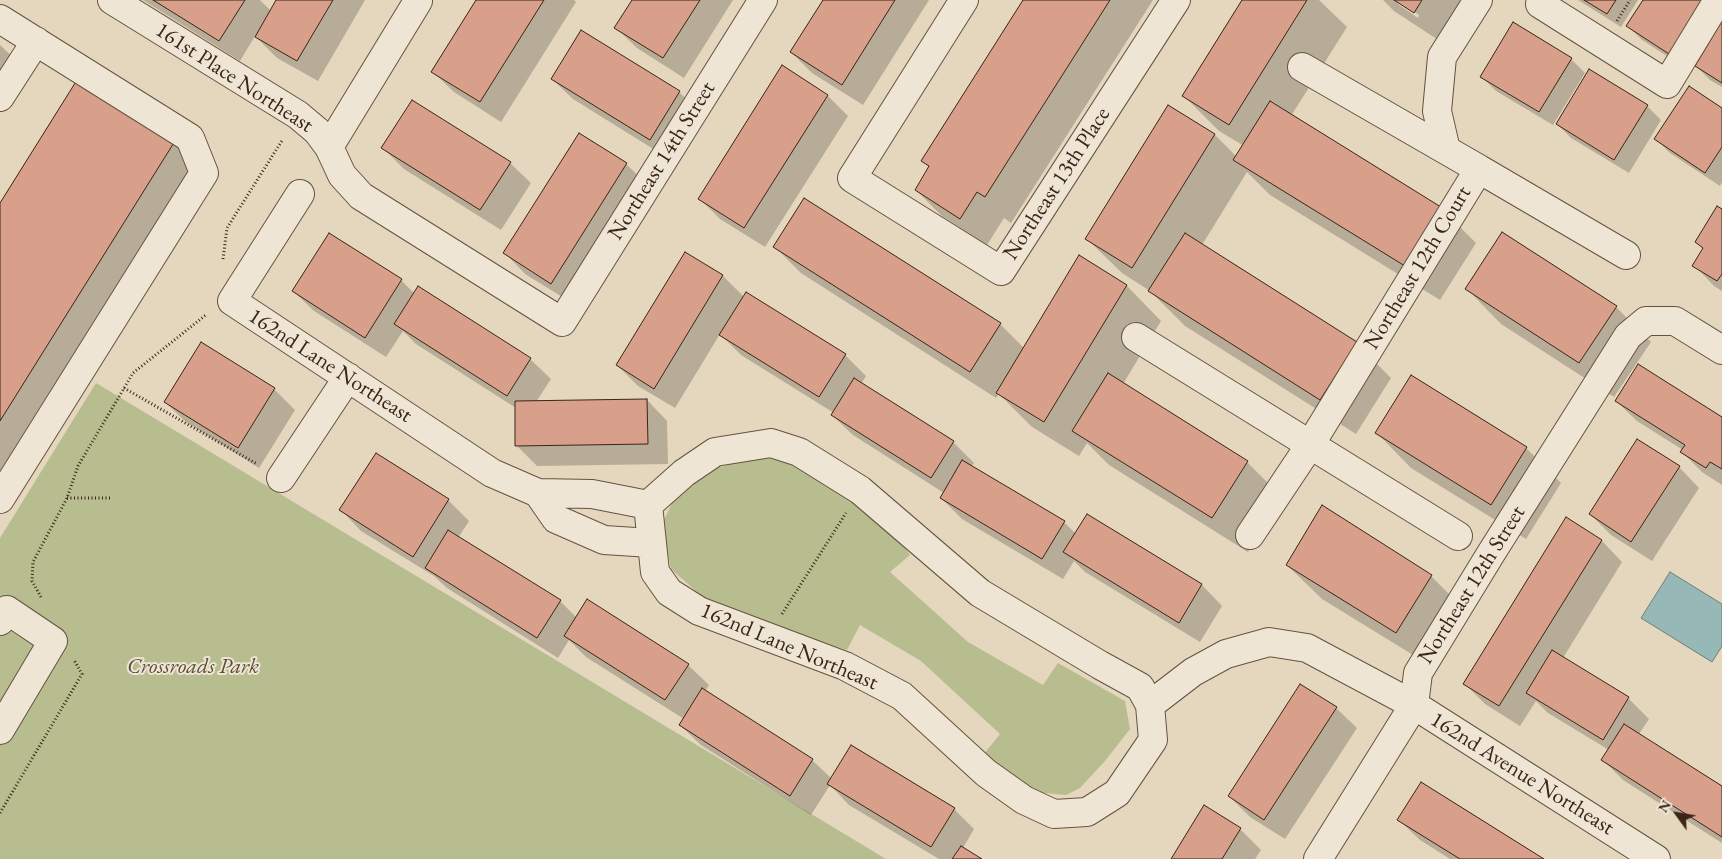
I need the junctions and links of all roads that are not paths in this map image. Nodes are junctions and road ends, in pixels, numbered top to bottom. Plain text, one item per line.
1 (112, 0) edge
2 (763, 0) edge
3 (964, 0) edge
4 (1176, 0) edge
5 (1478, 0) edge
6 (1543, 0) edge
7 (1718, 0) edge
8 (418, 1) edge
9 (0, 19) edge
10 (36, 41) junction
11 (1302, 67) dead end
12 (0, 97) edge
13 (329, 147) junction
14 (1446, 150) junction
15 (1479, 169) junction
16 (300, 194) dead end
17 (1626, 255) dead end
18 (562, 322) joint
19 (1136, 337) dead end
20 (1722, 350) edge
21 (348, 377) junction
22 (1310, 445) junction
23 (281, 478) road end
24 (538, 492) junction
25 (0, 499) edge
26 (648, 505) junction
27 (1250, 536) dead end
28 (1458, 536) dead end
29 (652, 543) junction
30 (0, 621) edge
31 (1150, 705) junction
32 (1414, 705) junction
33 (0, 730) edge
34 (1318, 859) edge
35 (1656, 859) edge

1 - 13 street, 161st Place Northeast
2 - 18 street, Northeast 14th Street
3 - 4 street, Northeast 13th Place
5 - 14 street, Northeast 12th Court
6 - 7 street
8 - 13 street
9 - 10 street
10 - 12 street
10 - 25 street
11 - 14 street
13 - 18 street, 161st Place Northeast
14 - 15 street, Northeast 12th Court
15 - 17 street
15 - 22 street, Northeast 12th Court
16 - 21 street, 162nd Lane Northeast
19 - 22 street
20 - 32 street, Northeast 12th Street
21 - 23 street
21 - 24 street, 162nd Lane Northeast
22 - 27 street, Northeast 12th Court
22 - 28 street
24 - 26 street, 162nd Lane Northeast
24 - 29 street
26 - 29 street, 162nd Lane Northeast
26 - 31 street, 162nd Lane Northeast
29 - 31 street, 162nd Lane Northeast
30 - 33 street
31 - 32 street
32 - 34 street, Northeast 12th Street
32 - 35 street, 162nd Avenue Northeast

